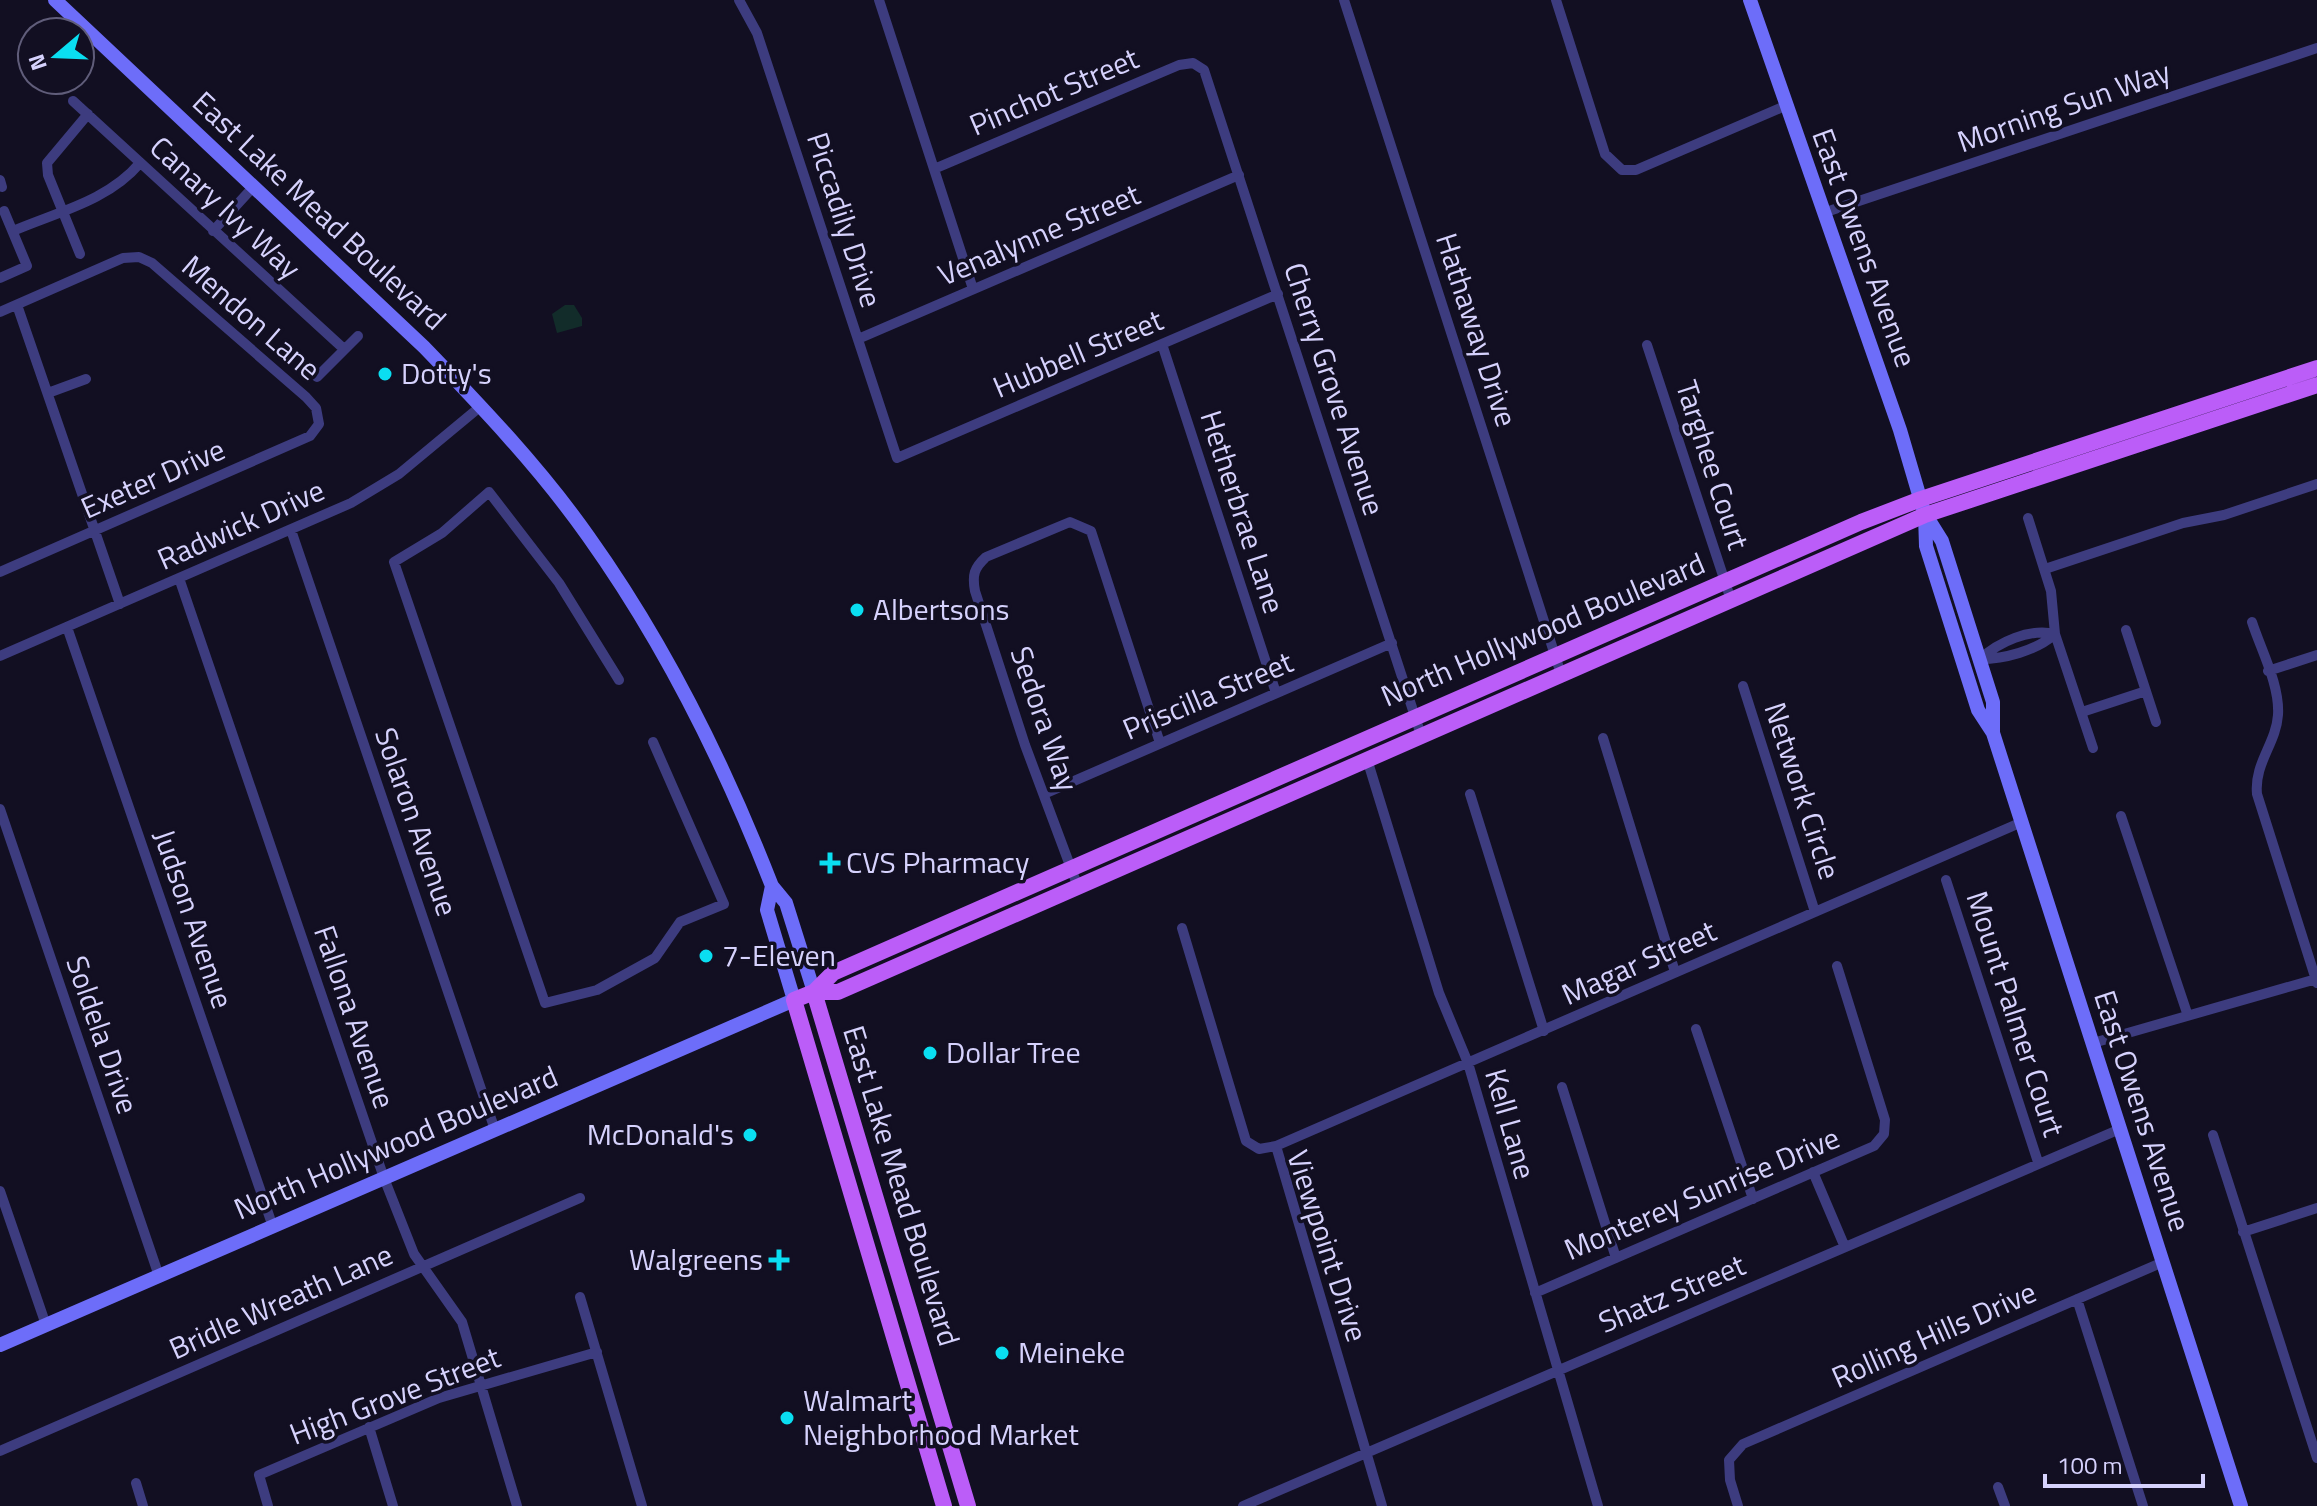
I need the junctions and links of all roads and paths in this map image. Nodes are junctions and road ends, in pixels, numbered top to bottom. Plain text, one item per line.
1 (55, 0) edge
2 (739, 0) edge
3 (879, 0) edge
4 (1344, 0) edge
5 (1556, 0) edge
6 (1750, 0) edge
7 (2317, 48) edge
8 (1193, 63) joint
9 (73, 101) dead end
10 (1785, 106) junction
11 (88, 114) junction
12 (140, 163) junction
13 (934, 169) junction
14 (1239, 175) junction
15 (254, 186) junction
16 (63, 210) junction
17 (4, 211) dead end
18 (1826, 212) junction
19 (13, 231) junction
20 (213, 231) junction
21 (80, 254) dead end
22 (0, 278) edge
23 (973, 289) junction
24 (1278, 294) junction
25 (17, 305) junction
26 (0, 312) edge
27 (358, 336) dead end
28 (858, 339) junction
29 (1162, 344) junction
30 (1647, 345) dead end
31 (344, 349) junction
32 (2317, 368) edge
33 (317, 377) dead end
34 (86, 379) dead end
35 (2317, 385) edge
36 (48, 393) junction
37 (481, 406) junction
38 (319, 424) joint
39 (897, 458) joint
40 (2317, 484) edge
41 (1923, 507) junction
42 (2028, 518) dead end
43 (291, 530) junction
44 (94, 531) junction
45 (2045, 569) junction
46 (0, 572) edge
47 (179, 578) junction
48 (1725, 582) junction
49 (1731, 600) junction
50 (120, 604) junction
51 (2252, 622) dead end
52 (67, 627) junction
53 (2126, 630) dead end
54 (2055, 634) junction
55 (1392, 643) junction
56 (1555, 655) junction
57 (2317, 655) edge
58 (0, 656) edge
59 (1980, 659) junction
60 (2268, 671) junction
61 (1561, 674) junction
62 (619, 680) dead end
63 (1743, 686) dead end
64 (2146, 691) junction
65 (1276, 693) junction
66 (2082, 712) junction
67 (1415, 717) junction
68 (2156, 722) dead end
69 (1993, 733) junction
70 (1421, 735) junction
71 (1603, 738) dead end
72 (653, 742) dead end
73 (1160, 743) junction
74 (2093, 748) dead end
75 (1367, 759) junction
76 (1044, 794) junction
77 (1470, 794) dead end
78 (0, 809) edge
79 (2121, 816) dead end
80 (2022, 822) junction
81 (1071, 867) junction
82 (1946, 880) dead end
83 (772, 886) junction
84 (1078, 887) junction
85 (1815, 912) junction
86 (954, 919) junction
87 (1182, 928) dead end
88 (962, 938) junction
89 (1837, 966) dead end
90 (1675, 972) junction
91 (2316, 981) edge
92 (814, 992) junction
93 (794, 1000) junction
94 (2187, 1013) junction
95 (1696, 1029) dead end
96 (1544, 1031) junction
97 (2093, 1043) junction
98 (1468, 1063) junction
99 (1562, 1087) dead end
100 (2120, 1129) junction
101 (495, 1130) junction
102 (2213, 1135) dead end
103 (1276, 1146) junction
104 (2038, 1162) junction
105 (1813, 1172) junction
106 (384, 1178) junction
107 (850, 1188) junction
108 (0, 1191) edge
109 (580, 1198) dead end
110 (1753, 1199) junction
111 (2317, 1208) edge
112 (273, 1227) junction
113 (2243, 1232) junction
114 (1844, 1245) junction
115 (1616, 1258) junction
116 (2163, 1262) junction
117 (422, 1267) junction
118 (896, 1268) junction
119 (159, 1276) junction
120 (1535, 1293) junction
121 (580, 1297) dead end
122 (2077, 1299) junction
123 (46, 1325) junction
124 (894, 1336) junction
125 (0, 1345) edge
126 (597, 1352) junction
127 (1556, 1370) junction
128 (928, 1375) junction
129 (481, 1384) junction
130 (369, 1427) junction
131 (0, 1451) edge
132 (1366, 1453) junction
133 (2317, 1458) edge
134 (136, 1483) dead end
135 (1998, 1487) dead end
136 (143, 1506) edge
137 (268, 1506) edge
138 (393, 1506) edge
139 (517, 1506) edge
140 (642, 1506) edge
141 (944, 1506) edge
142 (968, 1506) edge
143 (1243, 1506) edge
144 (1382, 1506) edge
145 (1598, 1506) edge
146 (1738, 1506) edge
147 (2005, 1506) edge
148 (2143, 1506) edge
149 (2241, 1506) edge

1 - 15 main road, East Lake Mead Boulevard
2 - 28 street, Piccadily Drive
3 - 13 street
4 - 56 street, Hathaway Drive
5 - 10 street
6 - 10 main road, East Owens Avenue
7 - 18 street, Morning Sun Way
8 - 13 street, Pinchot Street
8 - 14 street, Cherry Grove Avenue
9 - 11 street, Canary Ivy Way
10 - 18 main road, East Owens Avenue
11 - 12 street, Canary Ivy Way
11 - 16 street
12 - 16 street
12 - 20 street, Canary Ivy Way
13 - 23 street
14 - 23 street, Venalynne Street
14 - 24 street, Cherry Grove Avenue
15 - 20 street
15 - 37 main road, East Lake Mead Boulevard
16 - 19 street
16 - 21 street
17 - 19 street
18 - 41 main road, East Owens Avenue
19 - 22 street
20 - 31 street, Canary Ivy Way
23 - 28 street, Venalynne Street
24 - 29 street, Hubbell Street
24 - 55 street, Cherry Grove Avenue
25 - 26 street
25 - 36 street
25 - 38 street, Mendon Lane
27 - 31 street
28 - 39 street, Piccadily Drive
29 - 39 street, Hubbell Street
29 - 65 street, Hetherbrae Lane
30 - 48 street, Targhee Court
31 - 33 street
32 - 41 main road, North Hollywood Boulevard
34 - 36 street
35 - 41 main road, North Hollywood Boulevard
36 - 44 street
37 - 43 street, Radwick Drive
37 - 83 main road, East Lake Mead Boulevard
38 - 44 street, Exeter Drive
40 - 45 street
41 - 48 main road, North Hollywood Boulevard
41 - 49 main road, North Hollywood Boulevard
41 - 59 main road, East Owens Avenue
41 - 69 main road, East Owens Avenue
42 - 45 street
43 - 47 street, Radwick Drive
43 - 101 street, Solaron Avenue
44 - 46 street, Exeter Drive
44 - 50 street
45 - 54 street
47 - 50 street, Radwick Drive
47 - 106 street, Fallona Avenue
48 - 49 street, Targhee Court
48 - 56 main road, North Hollywood Boulevard
49 - 61 main road, North Hollywood Boulevard
50 - 52 street, Radwick Drive
51 - 60 street
52 - 58 street, Radwick Drive
52 - 112 street, Judson Avenue
53 - 64 street
54 - 59 street
54 - 66 street
55 - 65 street, Priscilla Street
55 - 67 street, Cherry Grove Avenue
56 - 61 street, Hathaway Drive
56 - 67 main road, North Hollywood Boulevard
57 - 60 street
59 - 69 main road, East Owens Avenue
60 - 91 street
61 - 70 main road, North Hollywood Boulevard
62 - 72 street
63 - 85 street, Network Circle
64 - 66 street
64 - 68 street
65 - 73 street, Priscilla Street
66 - 74 street
67 - 70 street, Cherry Grove Avenue
67 - 81 main road, North Hollywood Boulevard
69 - 80 main road, East Owens Avenue
70 - 75 main road, North Hollywood Boulevard
71 - 90 street
73 - 76 street, Priscilla Street
73 - 76 street, Sedora Way
75 - 84 main road, North Hollywood Boulevard
75 - 98 street, Kell Lane
76 - 81 street, Sedora Way
77 - 96 street
78 - 119 street, Soldela Drive
79 - 94 street
80 - 85 street, Magar Street
80 - 97 main road, East Owens Avenue
81 - 84 street, Sedora Way
81 - 86 main road, North Hollywood Boulevard
82 - 104 street, Mount Palmer Court
83 - 92 main road, East Lake Mead Boulevard
83 - 93 main road, East Lake Mead Boulevard
84 - 88 main road, North Hollywood Boulevard
85 - 90 street, Magar Street
86 - 88 main road
86 - 92 main road, North Hollywood Boulevard
87 - 103 street, Viewpoint Drive
88 - 92 main road, North Hollywood Boulevard
89 - 105 street, Monterey Sunrise Drive
90 - 96 street, Magar Street
91 - 94 street
92 - 93 main road, North Hollywood Boulevard
92 - 118 main road, East Lake Mead Boulevard
93 - 101 main road, North Hollywood Boulevard
93 - 107 main road, East Lake Mead Boulevard
94 - 97 street
95 - 110 street
96 - 98 street, Magar Street
97 - 100 main road, East Owens Avenue
98 - 103 street, Magar Street
98 - 120 street, Kell Lane
99 - 115 street
100 - 104 street, Shatz Street
100 - 116 main road, East Owens Avenue
101 - 106 main road, North Hollywood Boulevard
102 - 113 street
103 - 132 street, Viewpoint Drive
104 - 114 street, Shatz Street
105 - 110 street, Monterey Sunrise Drive
105 - 114 street
106 - 112 main road, North Hollywood Boulevard
106 - 117 street, Fallona Avenue
107 - 118 main road
107 - 124 main road, East Lake Mead Boulevard
108 - 123 street
109 - 117 street, Bridle Wreath Lane
110 - 115 street, Monterey Sunrise Drive
111 - 113 street
112 - 119 main road, North Hollywood Boulevard
113 - 133 street
114 - 127 street, Shatz Street
115 - 120 street, Monterey Sunrise Drive
116 - 122 street, Rolling Hills Drive
116 - 149 main road, East Owens Avenue
117 - 129 street, Fallona Avenue
117 - 131 street, Bridle Wreath Lane
118 - 128 main road, East Lake Mead Boulevard
119 - 123 main road, North Hollywood Boulevard
120 - 127 street, Kell Lane
121 - 126 street
122 - 146 street, Rolling Hills Drive
122 - 148 street
123 - 125 main road, North Hollywood Boulevard
124 - 128 main road
124 - 141 main road, East Lake Mead Boulevard
126 - 129 street, High Grove Street
126 - 140 street
127 - 132 street, Shatz Street
127 - 145 street, Kell Lane
128 - 142 main road, East Lake Mead Boulevard
129 - 130 street, High Grove Street
129 - 139 street, Fallona Avenue
130 - 137 street, High Grove Street
130 - 138 street
132 - 143 street, Shatz Street
132 - 144 street, Viewpoint Drive
134 - 136 street
135 - 147 street

